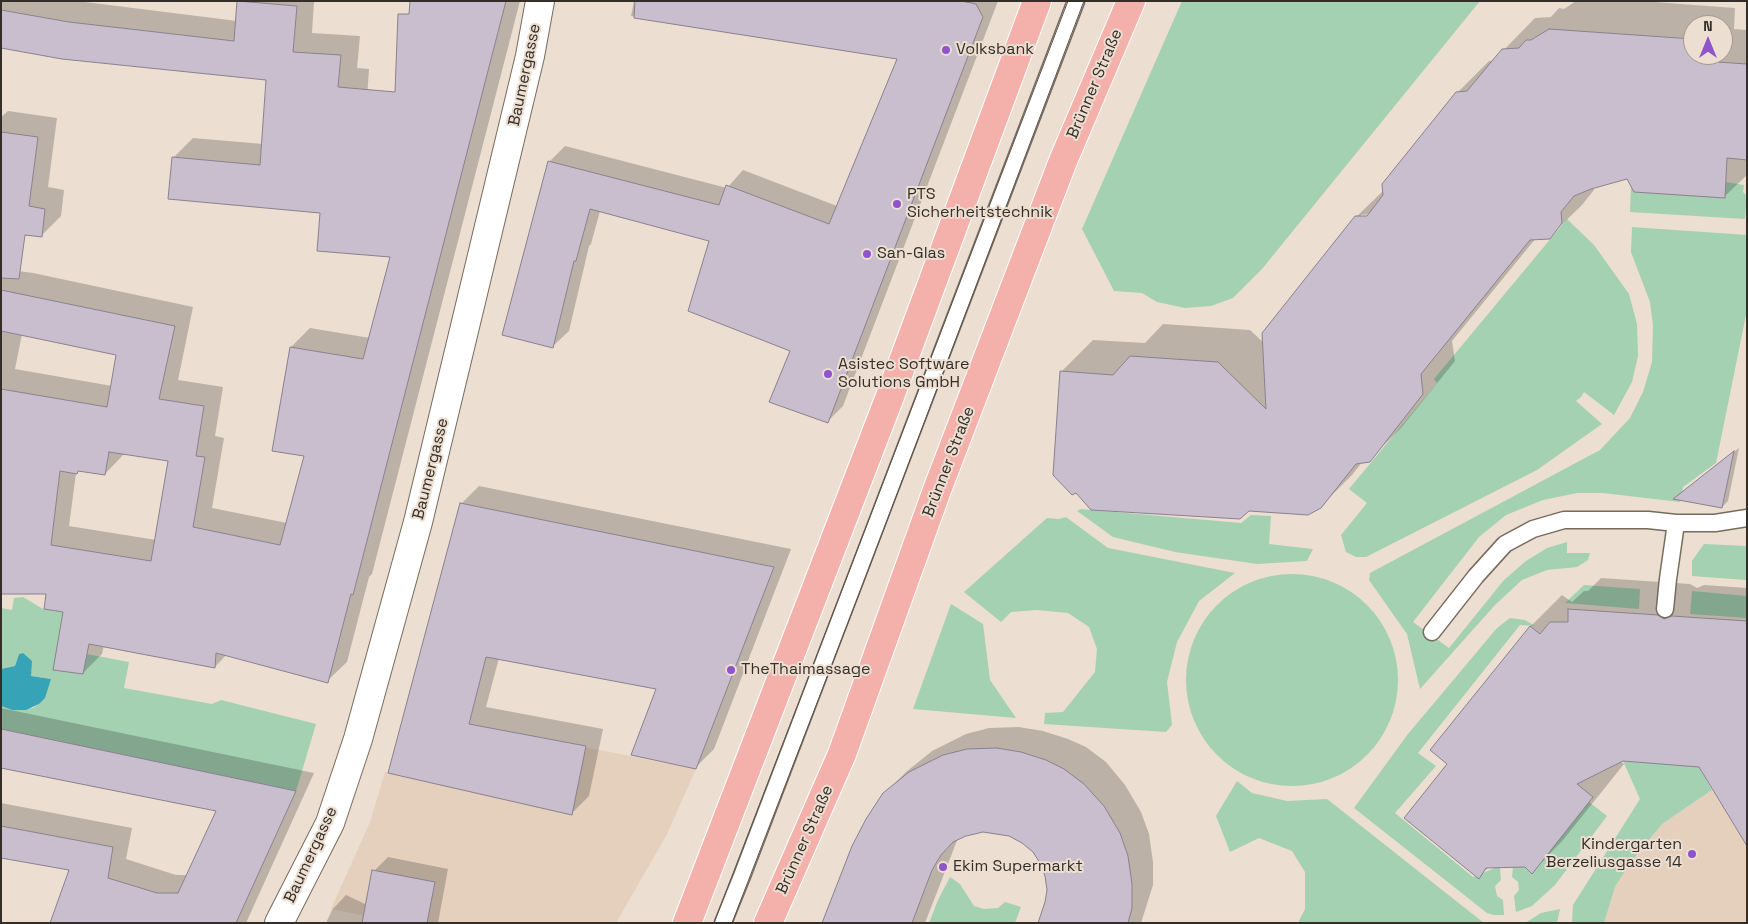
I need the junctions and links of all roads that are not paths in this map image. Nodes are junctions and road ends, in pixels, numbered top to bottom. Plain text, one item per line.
1 (540, 1) edge
2 (1037, 1) edge
3 (1076, 1) edge
4 (1131, 1) edge
5 (1747, 518) edge
6 (1676, 523) junction
7 (1665, 608) dead end
8 (1432, 632) dead end
9 (279, 923) edge
10 (687, 923) edge
11 (723, 923) edge
12 (768, 923) edge

1 - 9 street, Baumergasse
2 - 10 main road
3 - 11 lane
4 - 12 main road, Brünner Straße
5 - 6 lane
6 - 7 lane
6 - 8 lane

